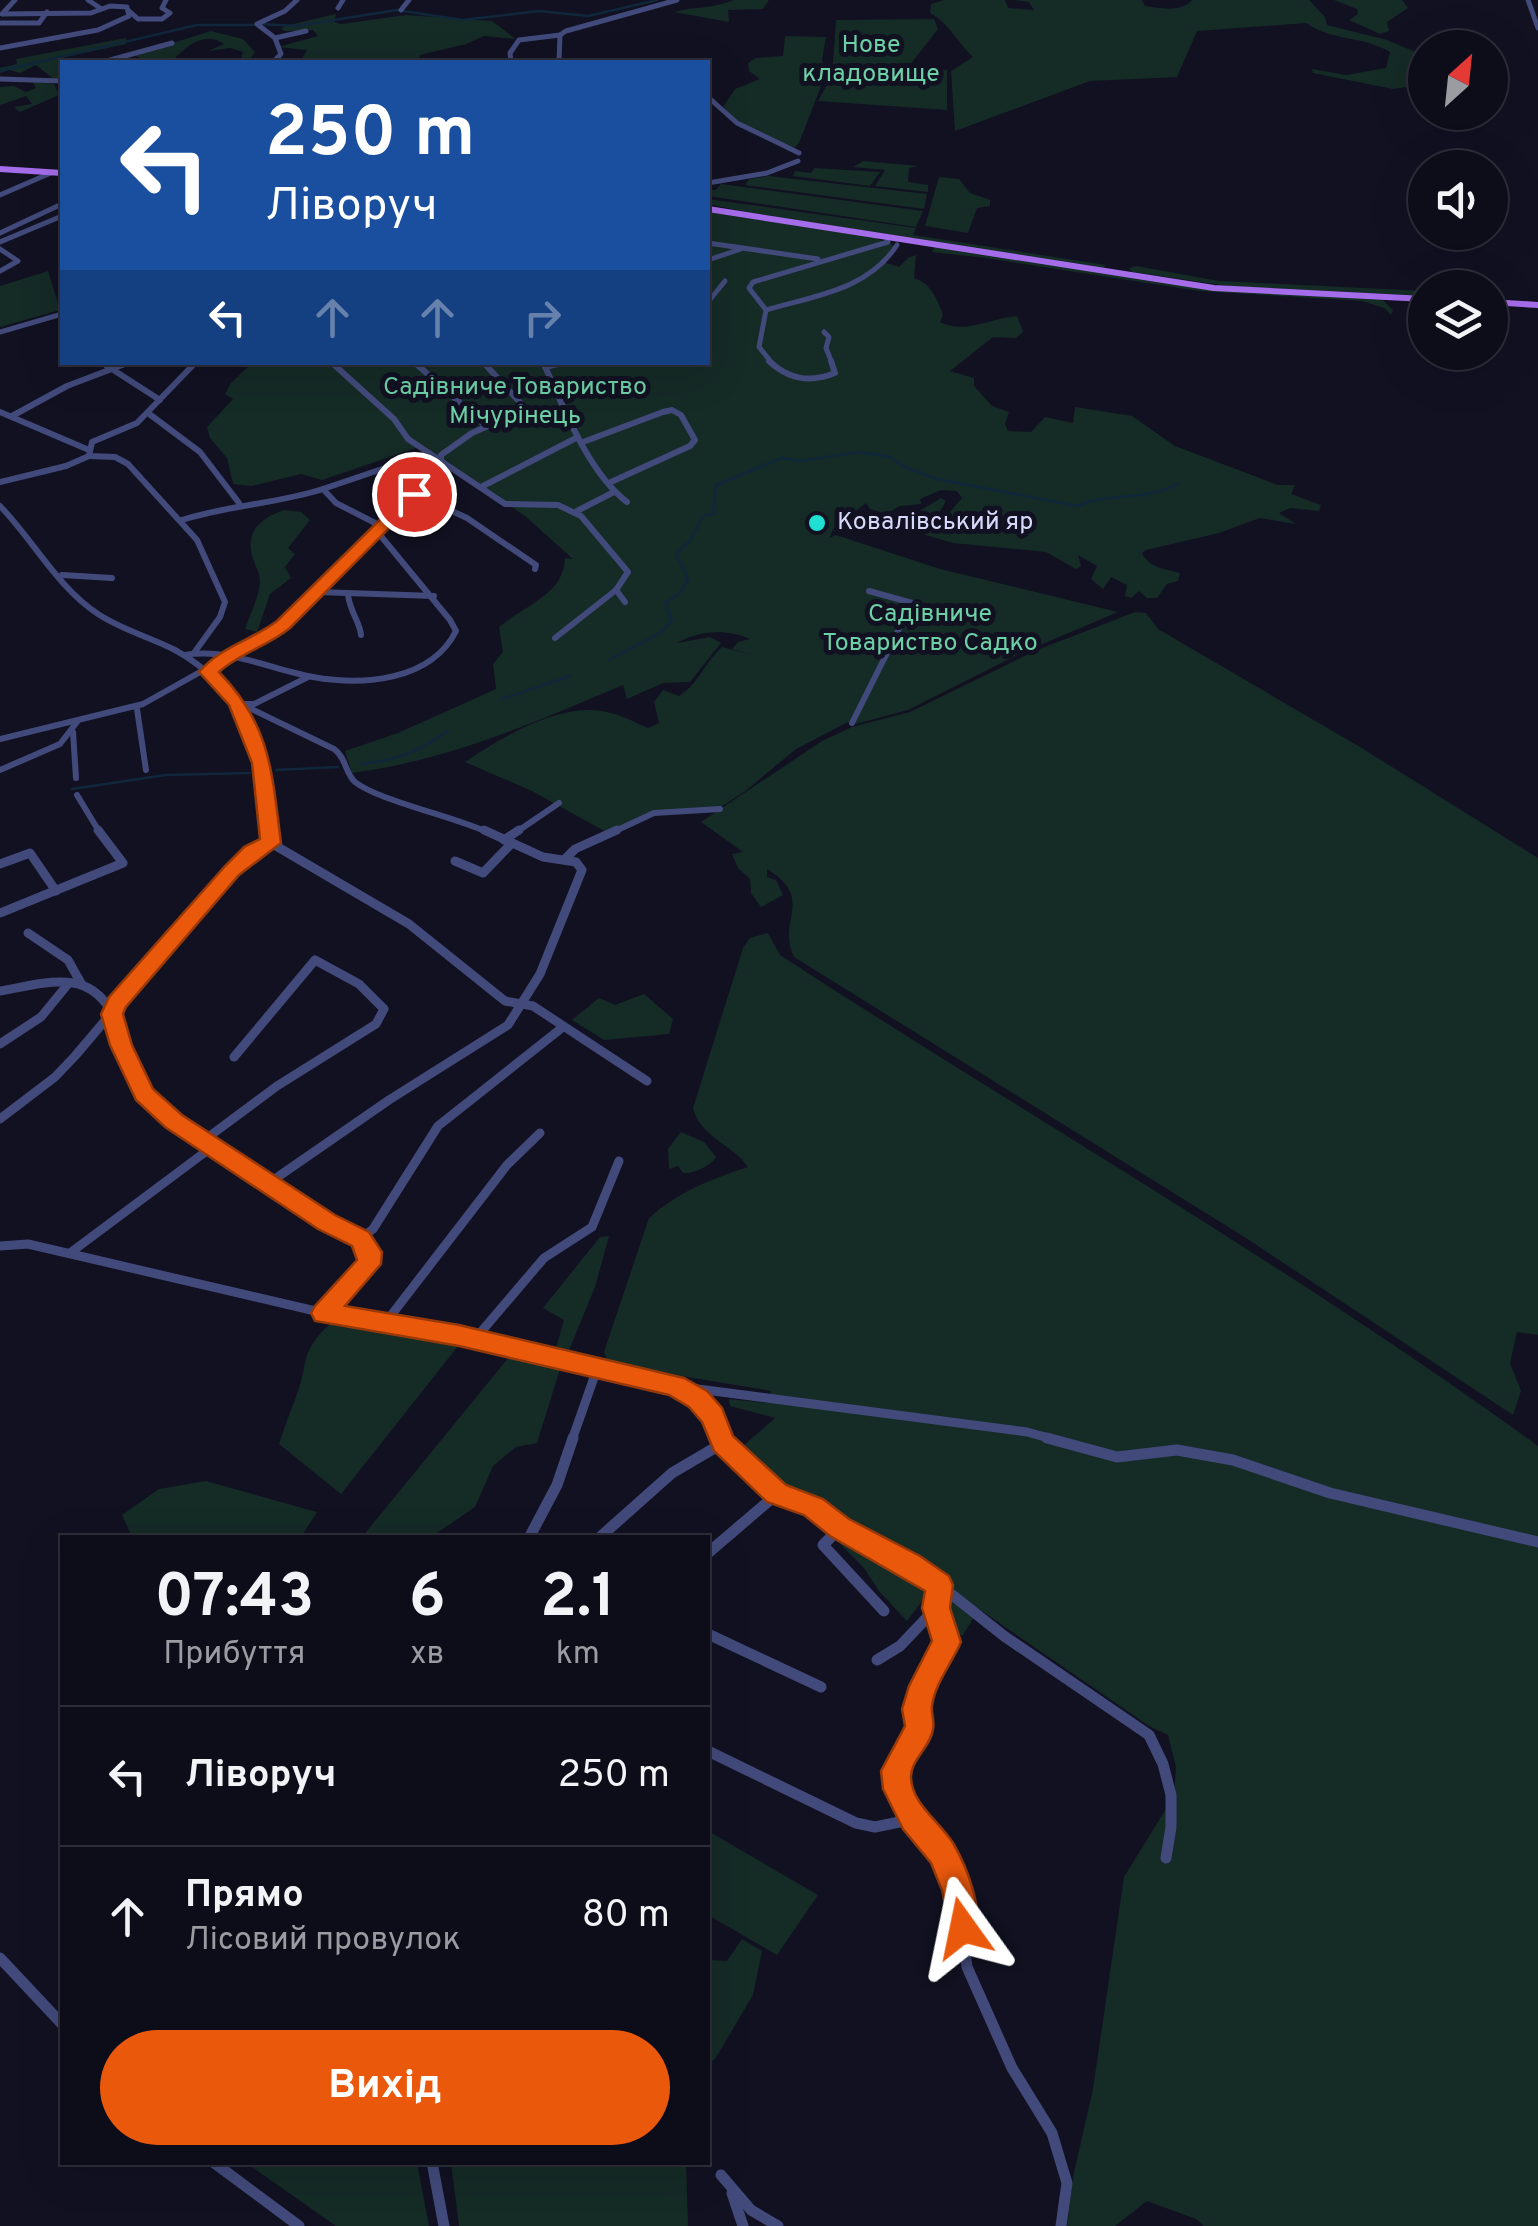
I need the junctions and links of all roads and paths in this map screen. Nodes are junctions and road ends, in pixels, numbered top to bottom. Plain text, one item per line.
1 (15, 0) edge
2 (88, 0) edge
3 (166, 0) edge
4 (297, 0) edge
5 (343, 0) edge
6 (409, 0) edge
7 (677, 0) edge
8 (661, 2) edge
9 (1528, 2) edge
10 (1538, 4) edge
11 (100, 8) junction
12 (338, 8) dead end
13 (128, 10) junction
14 (400, 10) dead end
15 (47, 12) junction
16 (1, 17) edge
17 (1538, 28) edge
18 (306, 31) dead end
19 (560, 34) junction
20 (276, 38) junction
21 (172, 43) dead end
22 (0, 48) edge
23 (110, 60) edge
24 (276, 60) edge
25 (511, 60) edge
26 (560, 60) edge
27 (0, 79) edge
28 (60, 81) edge
29 (710, 99) edge
30 (0, 169) edge
31 (58, 173) edge
32 (710, 183) edge
33 (0, 195) edge
34 (60, 205) edge
35 (710, 208) edge
36 (60, 217) edge
37 (0, 233) edge
38 (888, 242) dead end
39 (710, 243) edge
40 (0, 245) edge
41 (898, 245) dead end
42 (744, 249) junction
43 (710, 259) edge
44 (820, 260) junction
45 (18, 262) joint
46 (0, 271) edge
47 (725, 281) dead end
48 (1408, 298) edge
49 (710, 300) edge
50 (1508, 303) edge
51 (1538, 304) edge
52 (766, 310) junction
53 (59, 315) edge
54 (0, 332) edge
55 (824, 332) dead end
56 (104, 365) edge
57 (122, 365) edge
58 (193, 365) edge
59 (335, 365) edge
60 (417, 365) edge
61 (486, 365) edge
62 (544, 365) edge
63 (109, 370) junction
64 (160, 400) junction
65 (0, 412) edge
66 (148, 413) junction
67 (12, 416) junction
68 (486, 426) junction
69 (580, 440) junction
70 (90, 449) junction
71 (441, 462) junction
72 (391, 466) dead end
73 (0, 482) edge
74 (611, 482) junction
75 (481, 487) junction
76 (323, 489) junction
77 (614, 492) junction
78 (414, 494) junction
79 (627, 502) dead end
80 (238, 504) junction
81 (0, 506) edge
82 (576, 511) junction
83 (182, 520) junction
84 (381, 526) junction
85 (536, 569) dead end
86 (62, 575) junction
87 (112, 578) dead end
88 (616, 590) junction
89 (869, 591) dead end
90 (318, 592) junction
91 (348, 595) junction
92 (434, 596) junction
93 (625, 602) dead end
94 (362, 636) dead end
95 (556, 638) dead end
96 (190, 654) junction
97 (226, 656) junction
98 (208, 672) junction
99 (310, 676) junction
100 (238, 702) junction
101 (137, 709) junction
102 (852, 723) dead end
103 (75, 726) junction
104 (0, 739) edge
105 (341, 754) joint
106 (0, 770) edge
107 (146, 770) dead end
108 (76, 778) dead end
109 (352, 780) joint
110 (77, 795) dead end
111 (560, 803) dead end
112 (720, 808) dead end
113 (508, 842) junction
114 (271, 843) junction
115 (565, 859) junction
116 (455, 861) dead end
117 (0, 864) edge
118 (56, 891) junction
119 (0, 913) edge
120 (28, 932) dead end
121 (68, 984) junction
122 (82, 985) junction
123 (0, 990) edge
124 (520, 1004) junction
125 (112, 1014) junction
126 (563, 1027) junction
127 (0, 1044) edge
128 (234, 1057) dead end
129 (648, 1082) dead end
130 (0, 1120) edge
131 (540, 1133) dead end
132 (208, 1144) junction
133 (619, 1160) dead end
134 (269, 1183) junction
135 (360, 1239) junction
136 (0, 1246) edge
137 (70, 1252) junction
138 (324, 1313) junction
139 (386, 1322) junction
140 (475, 1339) junction
141 (596, 1368) junction
142 (675, 1386) junction
143 (723, 1443) junction
144 (776, 1494) junction
145 (840, 1528) junction
146 (531, 1535) edge
147 (602, 1535) edge
148 (1538, 1542) edge
149 (710, 1551) edge
150 (939, 1585) junction
151 (936, 1608) junction
152 (884, 1611) dead end
153 (710, 1635) edge
154 (878, 1660) dead end
155 (821, 1688) dead end
156 (710, 1751) edge
157 (914, 1819) junction
158 (1166, 1858) dead end
159 (0, 1958) edge
160 (60, 2022) edge
161 (217, 2165) edge
162 (433, 2165) edge
163 (721, 2175) dead end
164 (732, 2190) junction
165 (299, 2226) edge
166 (444, 2226) edge
167 (743, 2226) edge
168 (778, 2226) edge
169 (1062, 2226) edge

1 - 16 street
2 - 11 street
3 - 13 street
4 - 20 street
5 - 12 street
6 - 14 street
7 - 8 street
8 - 19 street
9 - 10 street
9 - 17 street
11 - 13 street
11 - 15 street
13 - 22 street
15 - 16 street
15 - 16 street
18 - 20 street
19 - 25 street
19 - 26 street
20 - 24 street
21 - 23 street
27 - 28 street
29 - 32 street
30 - 31 main road
31 - 33 street
34 - 37 street
35 - 48 main road
36 - 40 street
38 - 44 street
39 - 42 street
40 - 45 street
41 - 52 street
42 - 43 street
42 - 44 street
44 - 52 street
45 - 46 street
47 - 49 street
50 - 51 main road
52 - 55 street
53 - 54 street
56 - 63 street
57 - 63 street
58 - 64 street
59 - 71 street
60 - 68 street
61 - 68 street
62 - 69 street
63 - 64 street
63 - 67 street
64 - 66 street
65 - 67 street
66 - 70 street
66 - 80 street
67 - 70 street
68 - 71 street
69 - 74 street
69 - 74 street
69 - 75 street
70 - 73 street
70 - 83 street
71 - 75 street
71 - 78 street
72 - 76 street
74 - 77 street
75 - 82 street
76 - 80 street
76 - 84 street
77 - 79 street
77 - 82 street
78 - 84 street
78 - 85 street
80 - 83 street
81 - 86 street
82 - 88 street
83 - 96 street
84 - 90 street
84 - 92 street
86 - 87 street
86 - 96 street
88 - 93 street
88 - 95 street
89 - 102 street
90 - 91 street
90 - 97 street
91 - 92 street
91 - 94 street
92 - 99 street
96 - 97 street
96 - 98 street
97 - 98 street
97 - 99 street
98 - 100 street
98 - 101 street
99 - 100 street
100 - 105 street
100 - 114 street
101 - 103 street
101 - 107 street
103 - 104 street
103 - 106 street
103 - 108 street
105 - 109 street
109 - 113 street
110 - 118 street
111 - 113 street
112 - 115 street
113 - 115 street
113 - 116 street
114 - 124 street
114 - 125 street
115 - 124 street
117 - 118 street
118 - 119 street
120 - 122 street
121 - 122 street
121 - 123 street
121 - 127 street
122 - 125 street
124 - 126 street
124 - 134 street
125 - 130 street
125 - 132 street
126 - 129 street
126 - 135 street
128 - 132 street
131 - 139 street
132 - 134 street
132 - 137 street
133 - 140 street
134 - 135 street
135 - 138 street
136 - 137 street
137 - 138 street
138 - 139 street
139 - 140 street
140 - 141 street
141 - 142 street
141 - 146 street
142 - 143 street
142 - 148 street
143 - 144 street
143 - 147 street
144 - 145 street
144 - 149 street
145 - 150 street
145 - 152 street
150 - 151 street
150 - 158 street
151 - 154 street
151 - 157 street
153 - 155 street
156 - 157 street
157 - 169 street
159 - 160 street
161 - 165 street
162 - 166 street
163 - 164 street
164 - 167 street
164 - 168 street

